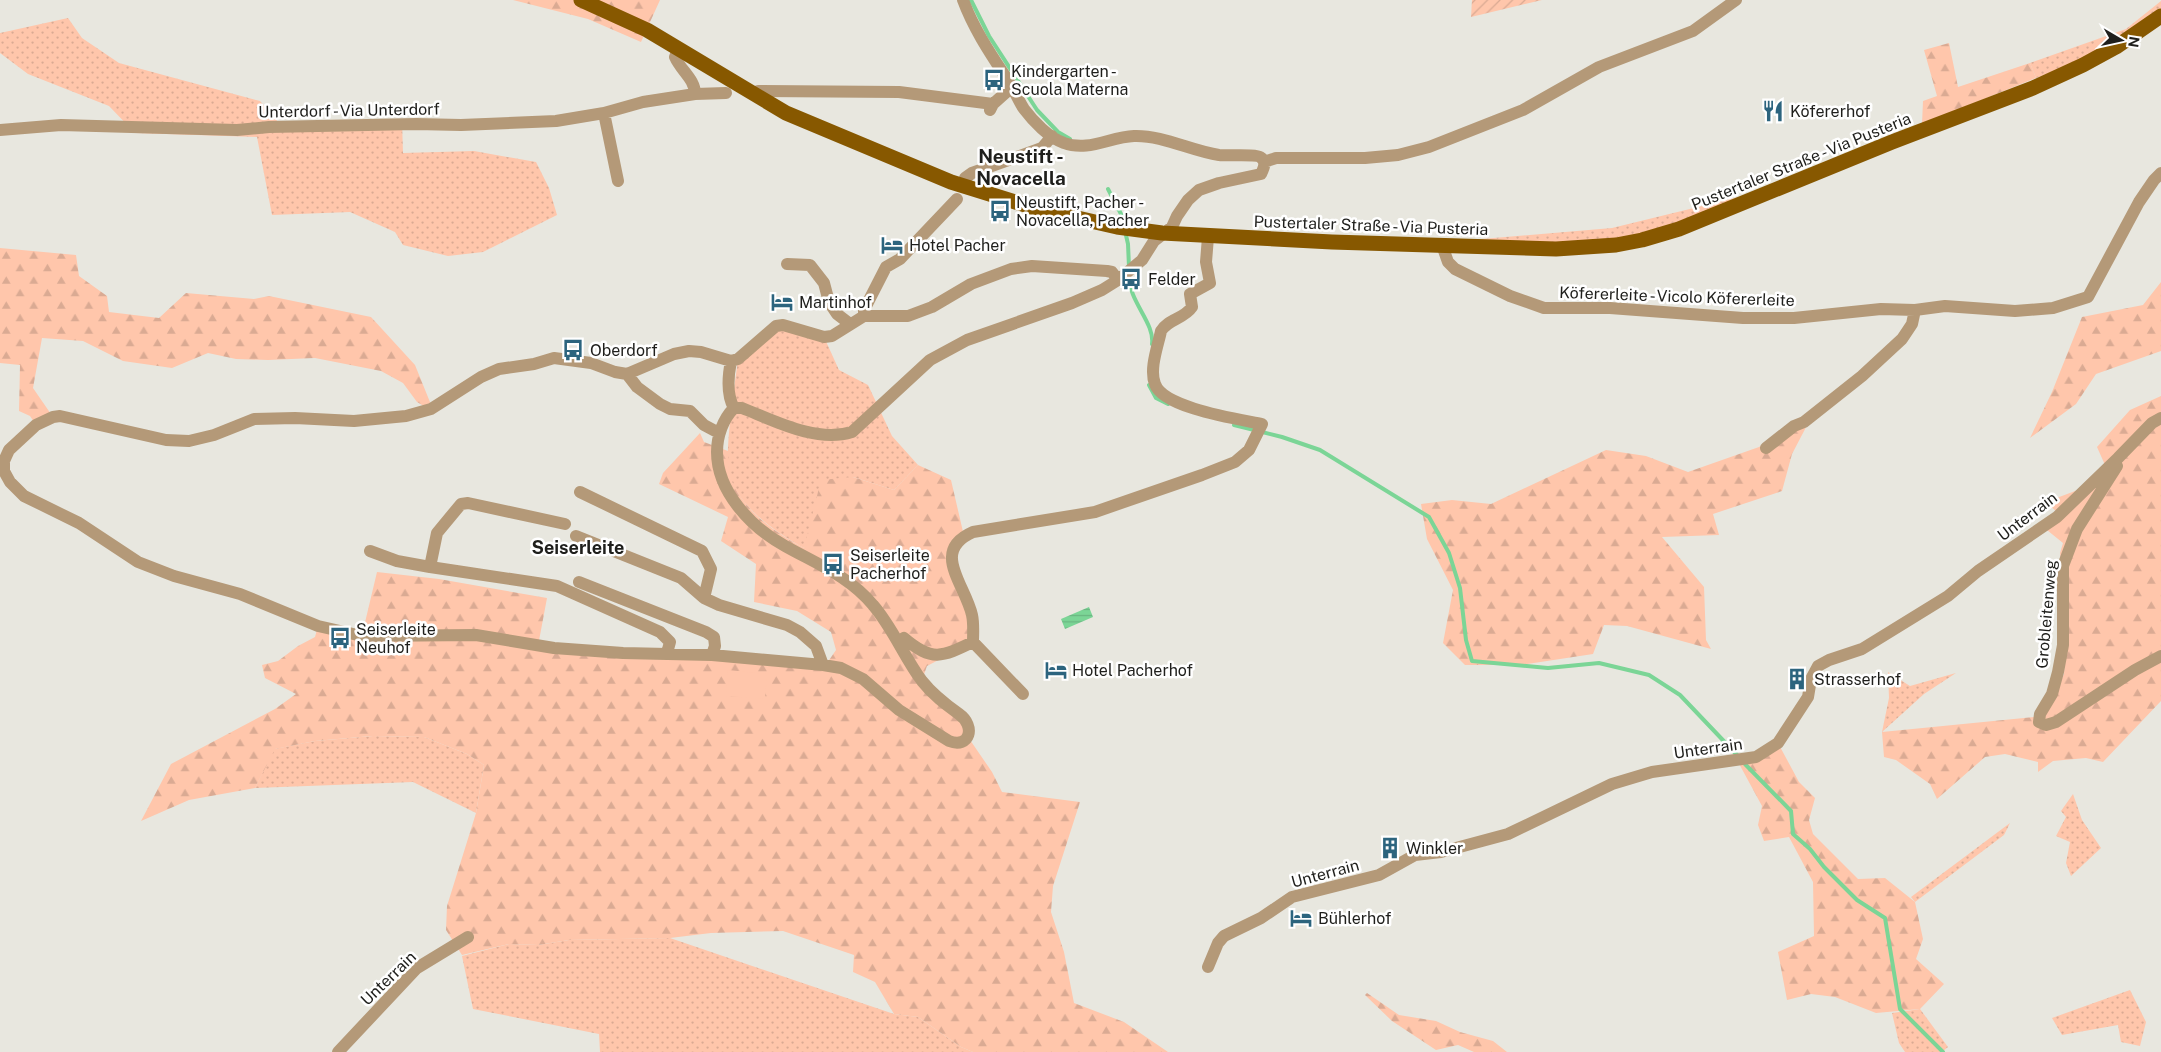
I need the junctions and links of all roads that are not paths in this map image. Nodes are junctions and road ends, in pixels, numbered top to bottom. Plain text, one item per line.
1 (581, 0) edge
2 (963, 0) edge
3 (1736, 0) edge
4 (2161, 16) edge
5 (678, 49) junction
6 (1012, 87) junction
7 (758, 91) dead end
8 (726, 93) dead end
9 (695, 94) junction
10 (604, 113) junction
11 (0, 130) edge
12 (1052, 136) junction
13 (1264, 162) junction
14 (2161, 173) edge
15 (965, 178) dead end
16 (618, 180) dead end
17 (957, 199) dead end
18 (1162, 233) junction
19 (1208, 237) junction
20 (1442, 245) junction
21 (787, 264) dead end
22 (1118, 280) junction
23 (1915, 310) junction
24 (864, 316) junction
25 (850, 324) junction
26 (731, 361) junction
27 (627, 374) junction
28 (734, 408) junction
29 (2161, 418) edge
30 (720, 433) junction
31 (1766, 448) dead end
32 (2118, 458) junction
33 (580, 492) dead end
34 (565, 524) dead end
35 (576, 536) dead end
36 (370, 551) dead end
37 (430, 567) junction
38 (578, 582) dead end
39 (704, 598) junction
40 (899, 640) junction
41 (973, 642) junction
42 (667, 653) junction
43 (712, 655) junction
44 (2161, 656) edge
45 (823, 664) junction
46 (1023, 694) dead end
47 (468, 937) dead end
48 (1208, 967) dead end
49 (338, 1052) edge

1 - 5 main road, Pustertaler Straße - Via Pusteria
2 - 6 street
3 - 13 street
4 - 20 main road, Pustertaler Straße - Via Pusteria
5 - 9 street
5 - 18 main road, Pustertaler Straße - Via Pusteria
6 - 7 street
6 - 12 street
8 - 9 street, Unterdorf - Via Unterdorf
9 - 10 street, Unterdorf - Via Unterdorf
10 - 11 street, Unterdorf - Via Unterdorf
10 - 16 street
12 - 13 street
12 - 15 street
13 - 18 street
14 - 23 street, Köfererleite - Vicolo Köfererleite
17 - 24 street
18 - 19 main road, Pustertaler Straße - Via Pusteria
18 - 22 street
19 - 20 main road, Pustertaler Straße - Via Pusteria
19 - 41 street
20 - 23 street, Köfererleite - Vicolo Köfererleite
21 - 25 street
22 - 24 street
22 - 28 street
23 - 31 street
24 - 25 street
25 - 26 street
26 - 27 street
26 - 28 street
27 - 30 street
27 - 42 street
28 - 30 street
29 - 32 street, Unterrain
30 - 40 street
32 - 44 street, Grobleitenweg
32 - 48 street, Unterrain
33 - 39 street
34 - 37 street
35 - 39 street
36 - 37 street
37 - 42 street
38 - 43 street
39 - 45 street
40 - 41 street
40 - 45 street
41 - 46 street
42 - 43 street
43 - 45 street
47 - 49 street, Unterrain

